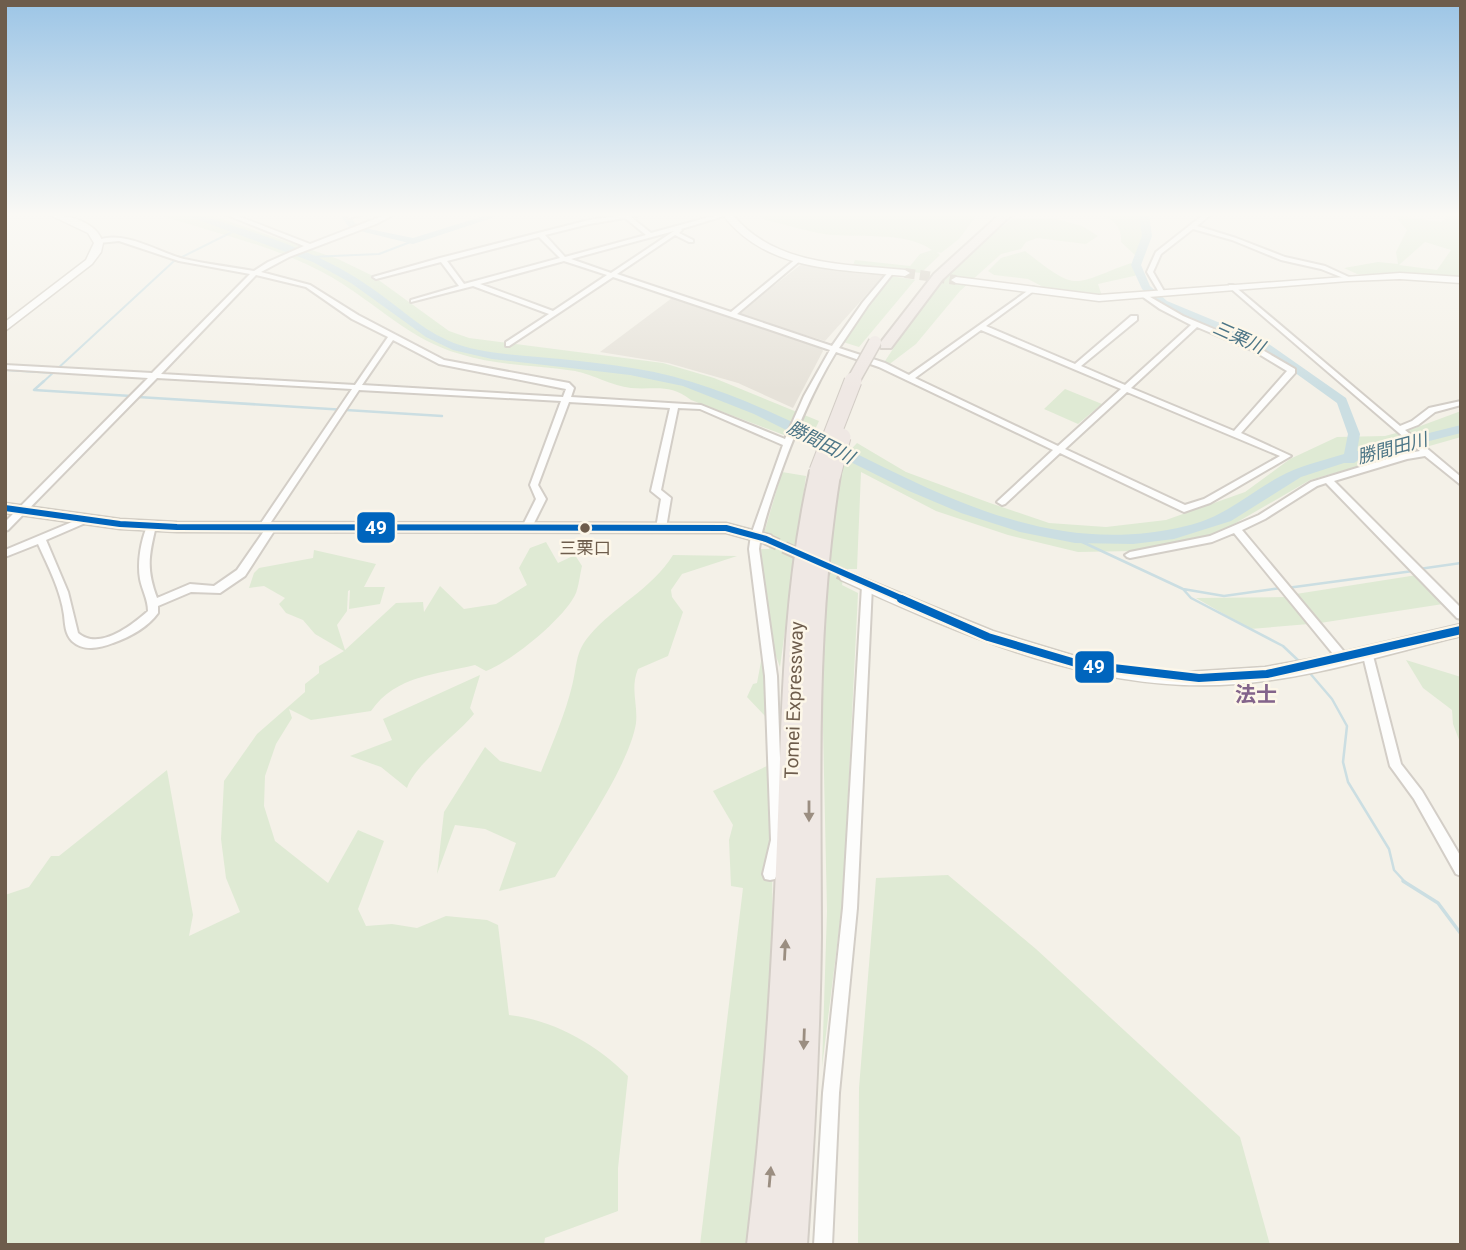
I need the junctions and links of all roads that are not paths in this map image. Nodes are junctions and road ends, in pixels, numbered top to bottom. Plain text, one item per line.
1 (75, 273) edge
2 (255, 273) edge
3 (256, 273) edge
4 (390, 273) edge
5 (452, 273) edge
6 (512, 273) edge
7 (605, 273) edge
8 (616, 273) edge
9 (782, 273) edge
10 (890, 273) edge
11 (931, 273) edge
12 (942, 273) edge
13 (1151, 273) edge
14 (1337, 273) edge
15 (612, 276) junction
16 (376, 277) dead end
17 (1348, 278) junction
18 (956, 280) tunnel mouth
19 (1459, 282) edge
20 (472, 284) junction
21 (1231, 286) junction
22 (463, 287) junction
23 (1033, 289) junction
24 (1162, 293) junction
25 (1145, 296) junction
26 (413, 301) dead end
27 (555, 314) junction
28 (732, 315) junction
29 (1135, 318) dead end
30 (1196, 324) junction
31 (981, 327) junction
32 (5, 328) edge
33 (391, 337) junction
34 (881, 344) junction
35 (509, 345) dead end
36 (831, 349) junction
37 (1076, 367) junction
38 (5, 368) edge
39 (153, 376) junction
40 (909, 378) junction
41 (356, 387) junction
42 (1126, 388) junction
43 (566, 399) junction
44 (1461, 403) edge
45 (675, 405) junction
46 (1401, 430) junction
47 (1236, 434) junction
48 (787, 439) junction
49 (1059, 450) junction
50 (1427, 452) junction
51 (825, 473) junction
52 (1327, 480) junction
53 (1461, 482) edge
54 (1002, 502) dead end
55 (5, 508) edge
56 (23, 510) junction
57 (87, 519) junction
58 (150, 526) junction
59 (527, 527) junction
60 (5, 528) edge
61 (266, 528) junction
62 (661, 528) junction
63 (1237, 530) junction
64 (761, 537) junction
65 (40, 539) junction
66 (5, 554) edge
67 (1130, 555) dead end
68 (846, 576) tunnel mouth
69 (867, 586) junction
70 (155, 603) junction
71 (1461, 615) edge
72 (1461, 630) edge
73 (1367, 652) junction
74 (1342, 657) junction
75 (1461, 870) edge
76 (769, 874) dead end
77 (763, 1245) edge
78 (791, 1245) edge
79 (823, 1245) edge

1 - 32 street
2 - 39 street
3 - 33 street
4 - 16 street
5 - 22 street
6 - 20 street
7 - 15 street
8 - 15 street
9 - 28 street
10 - 36 street
11 - 34 highway, Tomei Expressway
12 - 34 highway, Tomei Expressway
13 - 24 street
14 - 17 street
15 - 27 street
15 - 28 street
17 - 19 street
17 - 21 street
18 - 23 street
20 - 22 street
20 - 27 street
21 - 24 street
21 - 46 street
22 - 26 street
23 - 25 street
23 - 31 street
24 - 25 street
25 - 30 street
27 - 35 street
28 - 36 street
29 - 37 street
30 - 42 street
30 - 47 street
31 - 37 street
31 - 40 street
33 - 41 street
33 - 43 street
34 - 51 highway, Tomei Expressway, bridge
36 - 40 street
36 - 48 street
37 - 42 street
38 - 39 street
39 - 41 street
39 - 56 street
40 - 49 street
41 - 43 street
41 - 61 street
42 - 47 street
42 - 49 street
43 - 45 street
43 - 59 street
44 - 46 street
45 - 48 street
45 - 62 street
46 - 50 street
47 - 49 street
48 - 64 street
49 - 54 street
50 - 52 street
50 - 53 street
77 -> 51 highway, Tomei Expressway
51 -> 78 highway, Tomei Expressway
52 - 63 street
52 - 71 street
55 - 56 street
56 - 57 street
56 - 60 street
57 - 58 street
57 - 65 street
58 - 61 street
58 - 70 street
59 - 61 street
59 - 62 street
61 - 70 street
62 - 64 street
63 - 67 street
63 - 74 street
64 - 76 street
65 - 66 street
65 - 70 street
68 - 69 street
69 - 74 street
69 - 79 street
72 - 73 street
73 - 74 street
73 - 75 street

